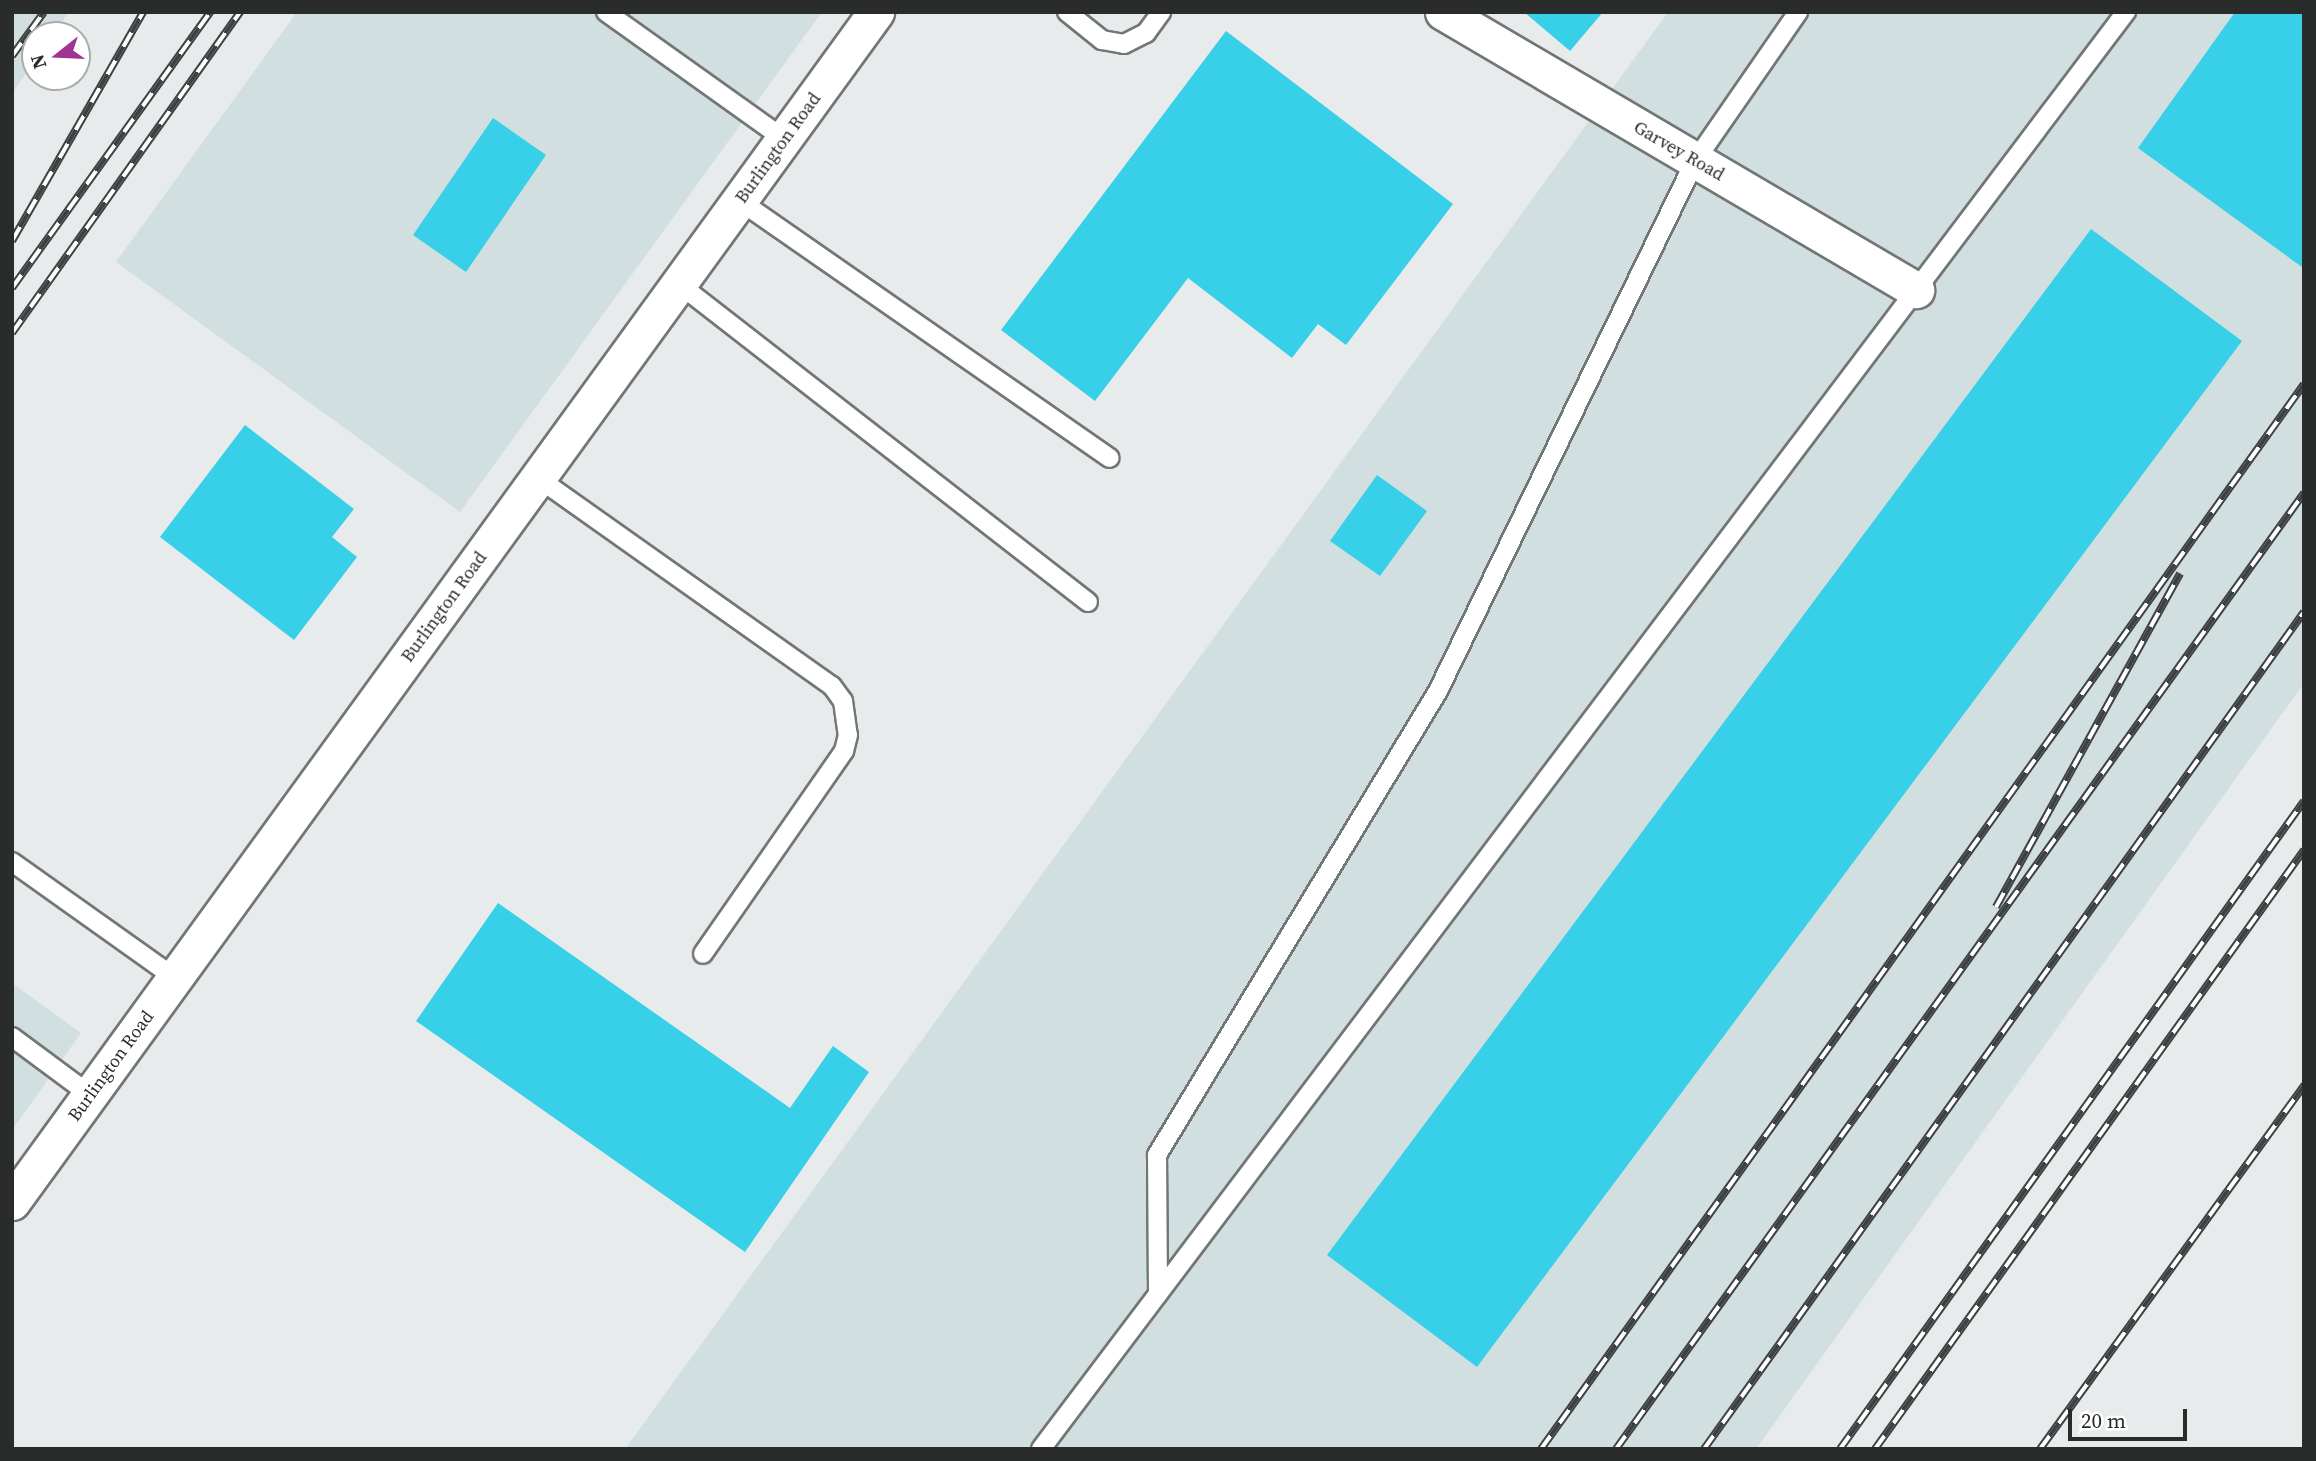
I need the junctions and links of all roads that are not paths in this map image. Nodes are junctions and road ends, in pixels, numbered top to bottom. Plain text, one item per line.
1 (606, 12) edge
2 (876, 12) edge
3 (1067, 12) edge
4 (1161, 12) edge
5 (1443, 12) edge
6 (1798, 12) edge
7 (2126, 12) edge
8 (785, 139) junction
9 (1695, 161) junction
10 (740, 201) junction
11 (679, 285) junction
12 (1916, 290) junction
13 (1110, 458) dead end
14 (538, 478) junction
15 (1088, 602) dead end
16 (12, 862) edge
17 (703, 954) dead end
18 (175, 978) junction
19 (12, 1037) edge
20 (90, 1095) junction
21 (12, 1202) edge
22 (1158, 1294) junction
23 (1041, 1449) edge

1 - 8 lane
2 - 8 street, Burlington Road
3 - 4 lane
5 - 9 street, Garvey Road
6 - 9 lane
7 - 12 lane
8 - 10 street, Burlington Road
9 - 12 street, Garvey Road
9 - 22 lane
10 - 11 street, Burlington Road
10 - 13 lane
11 - 14 street, Burlington Road
11 - 15 lane
12 - 22 lane
14 - 17 lane
14 - 18 street, Burlington Road
16 - 18 lane
18 - 20 street, Burlington Road
19 - 20 lane
20 - 21 street, Burlington Road
22 - 23 lane

